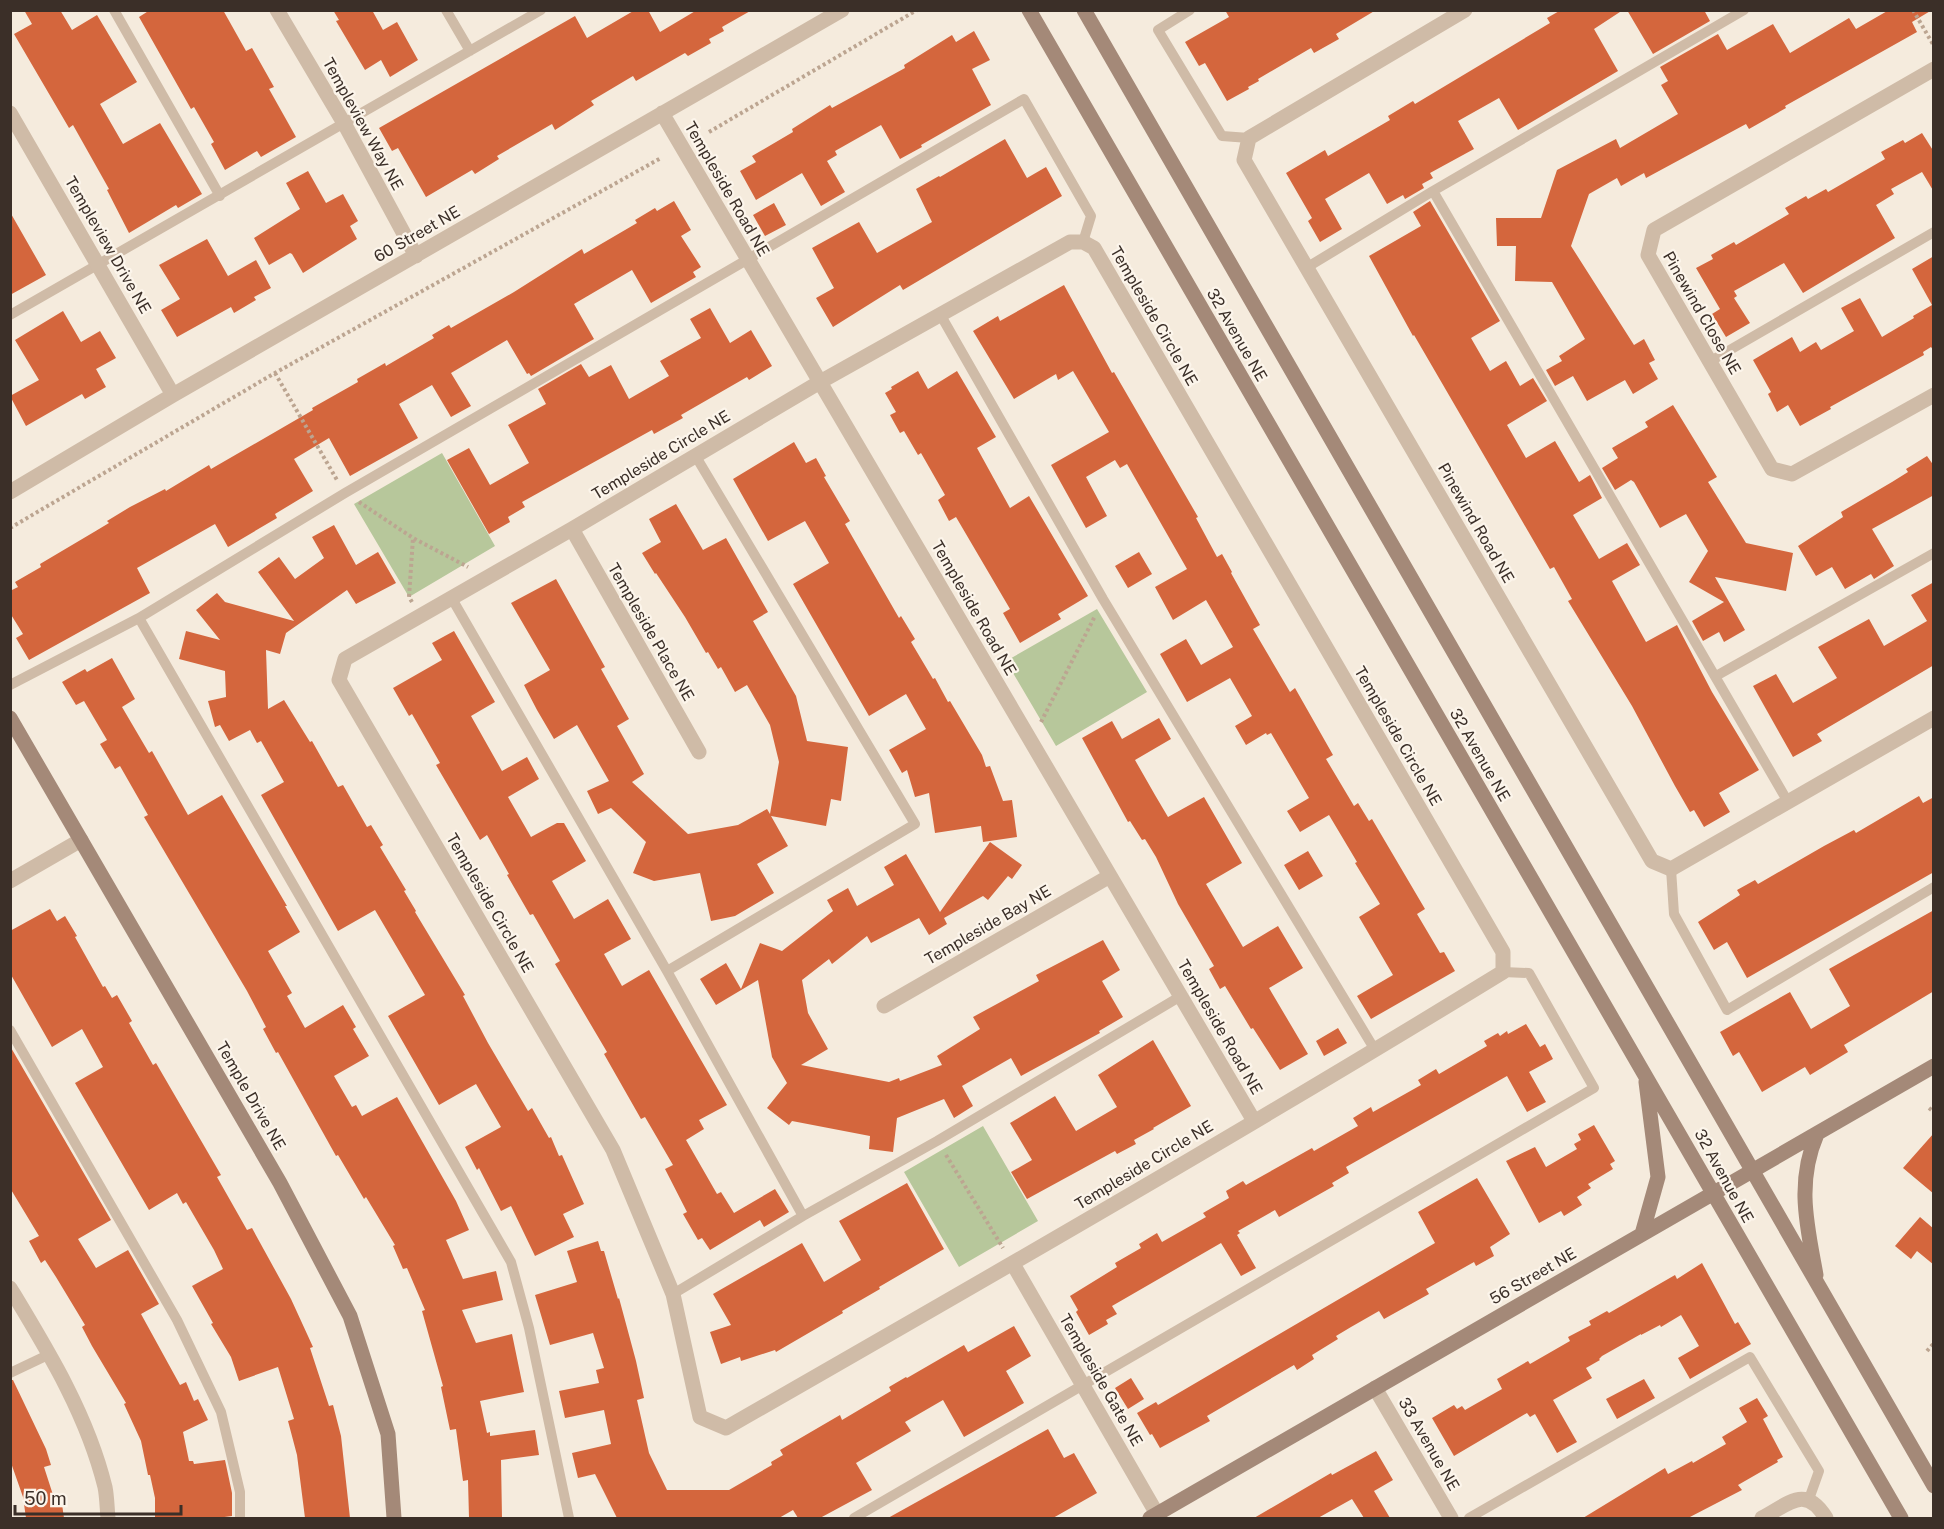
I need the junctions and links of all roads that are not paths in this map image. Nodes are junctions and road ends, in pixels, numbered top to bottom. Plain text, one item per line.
1 (114, 10) edge
2 (277, 10) edge
3 (446, 10) edge
4 (541, 10) edge
5 (842, 10) edge
6 (1029, 10) edge
7 (1190, 10) edge
8 (1466, 10) edge
9 (1744, 10) edge
10 (1087, 13) edge
11 (470, 51) junction
12 (1934, 69) edge
13 (10, 113) edge
14 (662, 113) junction
15 (345, 125) junction
16 (1249, 138) junction
17 (1433, 191) junction
18 (220, 196) junction
19 (1934, 232) edge
20 (1083, 242) junction
21 (416, 256) junction
22 (748, 260) junction
23 (99, 264) junction
24 (1306, 268) junction
25 (940, 314) junction
26 (10, 315) edge
27 (1709, 362) junction
28 (820, 382) junction
29 (173, 395) junction
30 (1934, 395) edge
31 (695, 455) junction
32 (10, 492) edge
33 (572, 529) junction
34 (1934, 553) edge
35 (452, 597) junction
36 (139, 618) junction
37 (1716, 676) junction
38 (10, 686) edge
39 (10, 718) edge
40 (1934, 718) edge
41 (699, 752) dead end
42 (1788, 802) junction
43 (81, 840) junction
44 (1671, 869) junction
45 (1110, 876) junction
46 (10, 881) edge
47 (1934, 887) edge
48 (667, 971) junction
49 (1503, 972) junction
50 (1181, 996) junction
51 (884, 1006) dead end
52 (10, 1030) edge
53 (1375, 1050) junction
54 (1934, 1066) edge
55 (1645, 1076) junction
56 (1254, 1121) junction
57 (1817, 1134) junction
58 (1751, 1170) junction
59 (1713, 1193) junction
60 (803, 1216) junction
61 (1642, 1234) junction
62 (1013, 1264) junction
63 (1818, 1285) junction
64 (10, 1288) edge
65 (673, 1294) junction
66 (50, 1354) junction
67 (10, 1373) edge
68 (1083, 1385) junction
69 (1375, 1388) junction
70 (1934, 1486) edge
71 (1809, 1499) junction
72 (1154, 1516) edge
73 (108, 1518) edge
74 (240, 1518) edge
75 (394, 1518) edge
76 (569, 1518) edge
77 (854, 1518) edge
78 (1451, 1518) edge
79 (1469, 1518) edge
80 (1762, 1518) edge
81 (1826, 1518) edge
82 (1901, 1518) edge

1 - 18 lane
2 - 15 street, Templeview Way NE
3 - 11 lane
4 - 11 lane
5 - 14 street, 60 Street NE
6 - 55 main road, 32 Avenue NE
7 - 16 lane
8 - 16 street
9 - 17 lane
10 - 58 main road, 32 Avenue NE
11 - 15 lane
12 - 27 street, Pinewind Close NE
13 - 23 street, Templeview Drive NE
14 - 21 street, 60 Street NE
14 - 22 street, Templeside Road NE
15 - 18 lane
15 - 21 street, Templeview Way NE
16 - 24 street, Pinewind Road NE
17 - 24 lane
17 - 37 lane
18 - 23 lane
19 - 27 lane
20 - 22 lane
20 - 25 street, Templeside Circle NE
20 - 49 street, Templeside Circle NE
21 - 29 street, 60 Street NE
22 - 28 street, Templeside Road NE
22 - 36 lane
23 - 26 lane
23 - 29 street, Templeview Drive NE
24 - 44 street, Pinewind Road NE
25 - 28 street, Templeside Circle NE
25 - 53 lane
27 - 30 street, Pinewind Close NE
28 - 31 street, Templeside Circle NE
28 - 45 street, Templeside Road NE
29 - 32 street, 60 Street NE
31 - 33 street, Templeside Circle NE
31 - 48 lane
33 - 35 street, Templeside Circle NE
33 - 41 street, Templeside Place NE
34 - 37 lane
35 - 48 lane
35 - 65 street, Templeside Circle NE
36 - 38 lane
36 - 76 lane
37 - 42 lane
39 - 43 main road, Temple Drive NE
40 - 42 street
42 - 44 street
43 - 46 street
43 - 75 main road, Temple Drive NE
44 - 47 lane
45 - 50 street, Templeside Road NE
45 - 51 street, Templeside Bay NE
48 - 60 lane
49 - 53 street, Templeside Circle NE
49 - 68 lane
50 - 56 street, Templeside Road NE
50 - 60 lane
52 - 74 lane
53 - 56 street, Templeside Circle NE
54 - 57 main road, 56 Street NE
55 - 59 main road, 32 Avenue NE
55 - 61 main road
56 - 62 street, Templeside Circle NE
57 - 58 main road, 56 Street NE
57 - 63 main road
58 - 59 main road, 56 Street NE
58 - 63 main road, 32 Avenue NE
59 - 61 main road, 56 Street NE
59 - 82 main road, 32 Avenue NE
60 - 65 lane
61 - 69 main road, 56 Street NE
62 - 65 street, Templeside Circle NE
62 - 68 street, Templeside Gate NE
63 - 70 main road, 32 Avenue NE
64 - 66 street
66 - 67 lane
66 - 73 street
68 - 72 street, Templeside Gate NE
68 - 77 lane
69 - 72 main road, 56 Street NE
69 - 78 street, 33 Avenue NE
71 - 79 lane
71 - 80 street
71 - 81 street

